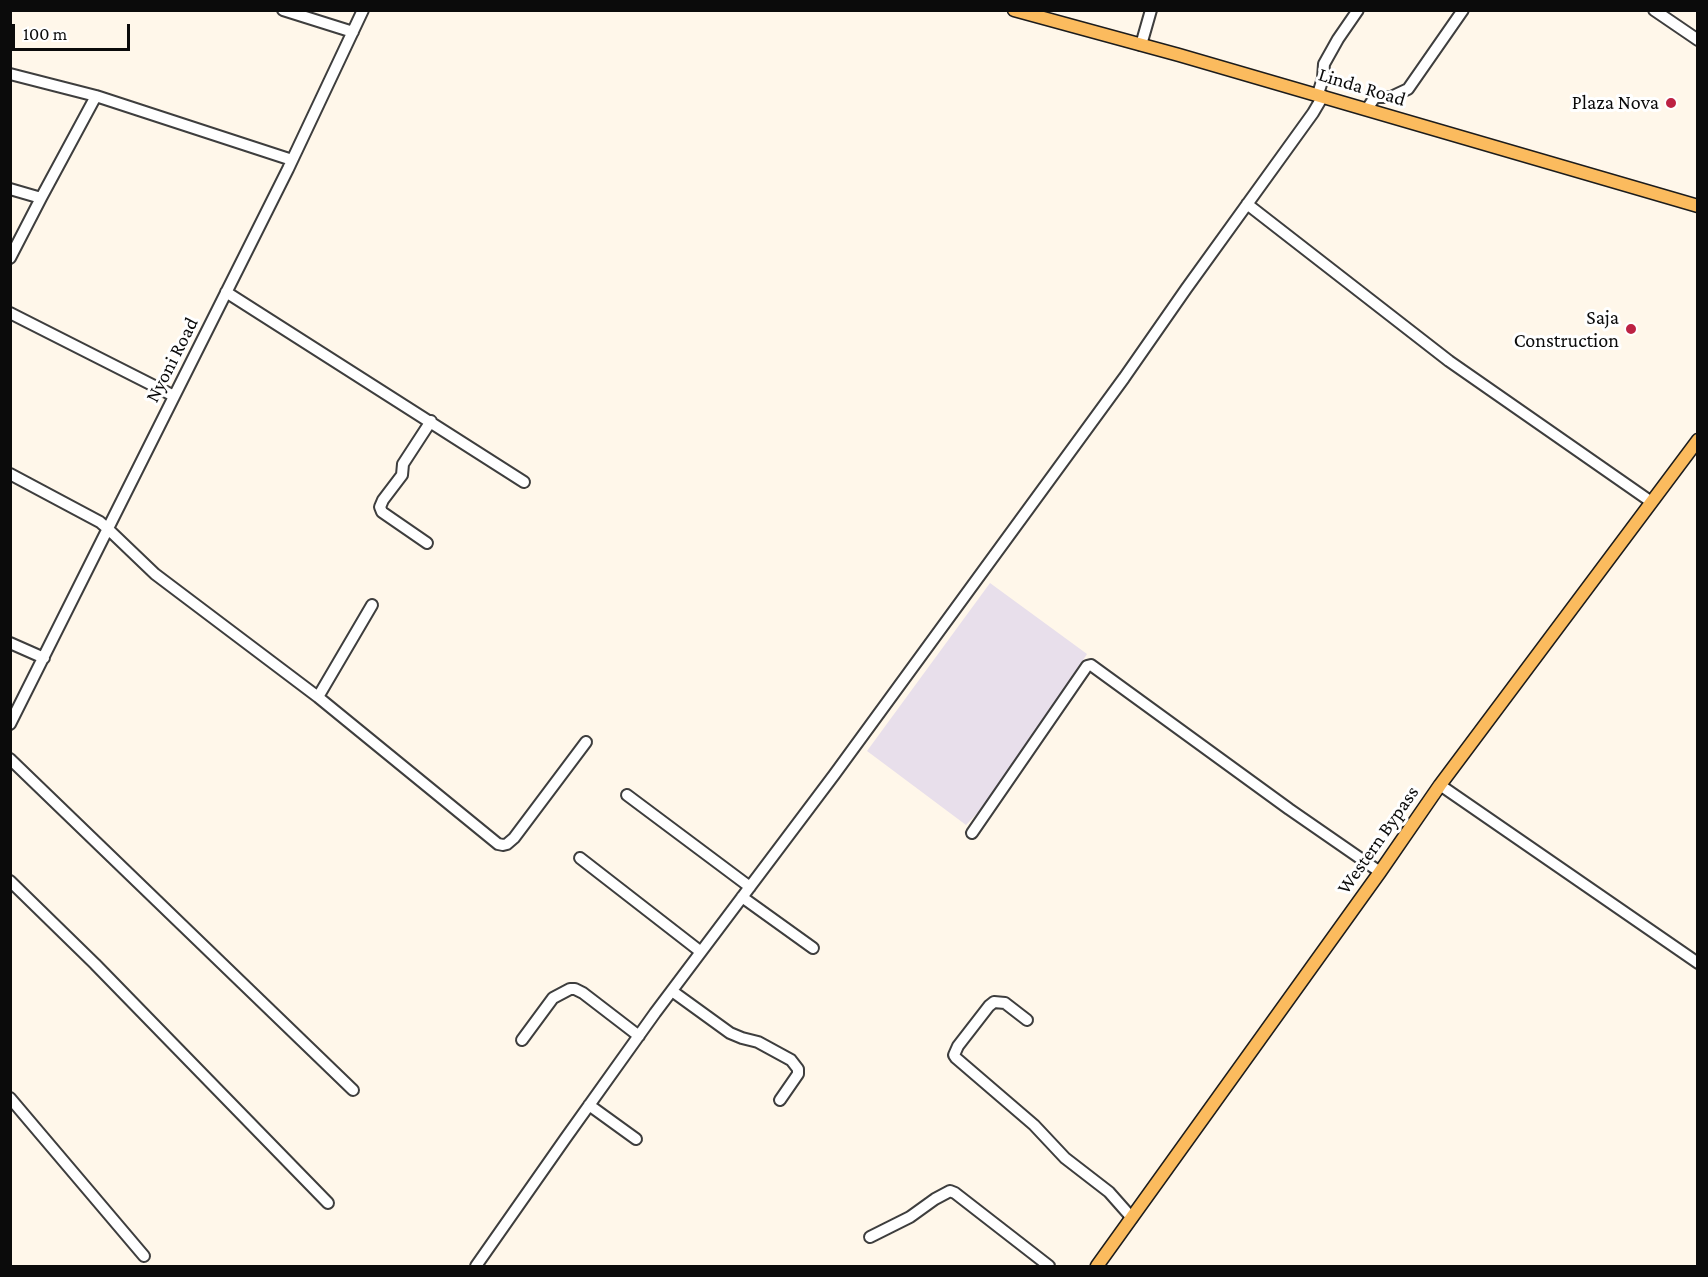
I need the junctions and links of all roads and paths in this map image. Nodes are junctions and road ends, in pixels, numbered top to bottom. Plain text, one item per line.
1 (283, 10) edge
2 (363, 10) edge
3 (1014, 10) edge
4 (1151, 10) edge
5 (1358, 10) edge
6 (1463, 10) edge
7 (1654, 10) edge
8 (353, 32) junction
9 (1698, 40) edge
10 (1141, 45) junction
11 (10, 74) edge
12 (1320, 95) junction
13 (96, 96) junction
14 (1367, 109) junction
15 (292, 160) junction
16 (10, 189) edge
17 (40, 198) junction
18 (1247, 204) junction
19 (1698, 206) edge
20 (10, 258) edge
21 (226, 292) junction
22 (10, 312) edge
23 (174, 396) junction
24 (431, 421) junction
25 (1698, 440) edge
26 (10, 474) edge
27 (524, 482) dead end
28 (1650, 501) junction
29 (108, 529) junction
30 (427, 543) dead end
31 (372, 604) dead end
32 (10, 643) edge
33 (44, 658) junction
34 (318, 697) junction
35 (10, 724) edge
36 (586, 742) dead end
37 (10, 759) edge
38 (1440, 785) junction
39 (627, 795) dead end
40 (972, 833) dead end
41 (580, 858) dead end
42 (1380, 872) junction
43 (10, 881) edge
44 (750, 887) junction
45 (742, 897) junction
46 (813, 948) dead end
47 (701, 952) junction
48 (1698, 963) edge
49 (672, 991) junction
50 (1027, 1020) dead end
51 (639, 1036) junction
52 (522, 1040) dead end
53 (353, 1090) dead end
54 (10, 1098) edge
55 (780, 1100) dead end
56 (589, 1105) junction
57 (636, 1139) dead end
58 (328, 1203) dead end
59 (1132, 1218) junction
60 (870, 1237) dead end
61 (144, 1256) dead end
62 (476, 1266) edge
63 (1049, 1266) edge
64 (1097, 1266) edge

1 - 8 street
2 - 8 street, Nyoni Road
3 - 10 main road, Linda Road
4 - 10 street
5 - 12 street
6 - 14 street
7 - 9 street
8 - 15 street, Nyoni Road
10 - 12 main road, Linda Road
11 - 13 street
12 - 14 main road, Linda Road
12 - 18 street
13 - 15 street
13 - 17 street
14 - 19 main road, Linda Road
15 - 21 street, Nyoni Road
16 - 17 street
17 - 20 street
18 - 28 street
18 - 44 street
21 - 23 street, Nyoni Road
21 - 24 street
22 - 23 street
23 - 29 street, Nyoni Road
24 - 27 street
24 - 30 street
25 - 28 main road, Western Bypass
26 - 29 street
28 - 38 main road, Western Bypass
29 - 33 street, Nyoni Road
29 - 34 street
31 - 34 street
32 - 33 street
33 - 35 street, Nyoni Road
34 - 36 street
37 - 53 street
38 - 42 main road, Western Bypass
38 - 48 street
39 - 44 street
40 - 42 street
41 - 47 street
42 - 59 main road, Western Bypass
43 - 58 street
44 - 45 street
45 - 46 street
45 - 47 street
47 - 49 street
49 - 51 street
49 - 55 street
50 - 59 street
51 - 52 street
51 - 56 street
54 - 61 street
56 - 57 street
56 - 62 street
59 - 64 main road, Western Bypass
60 - 63 street

